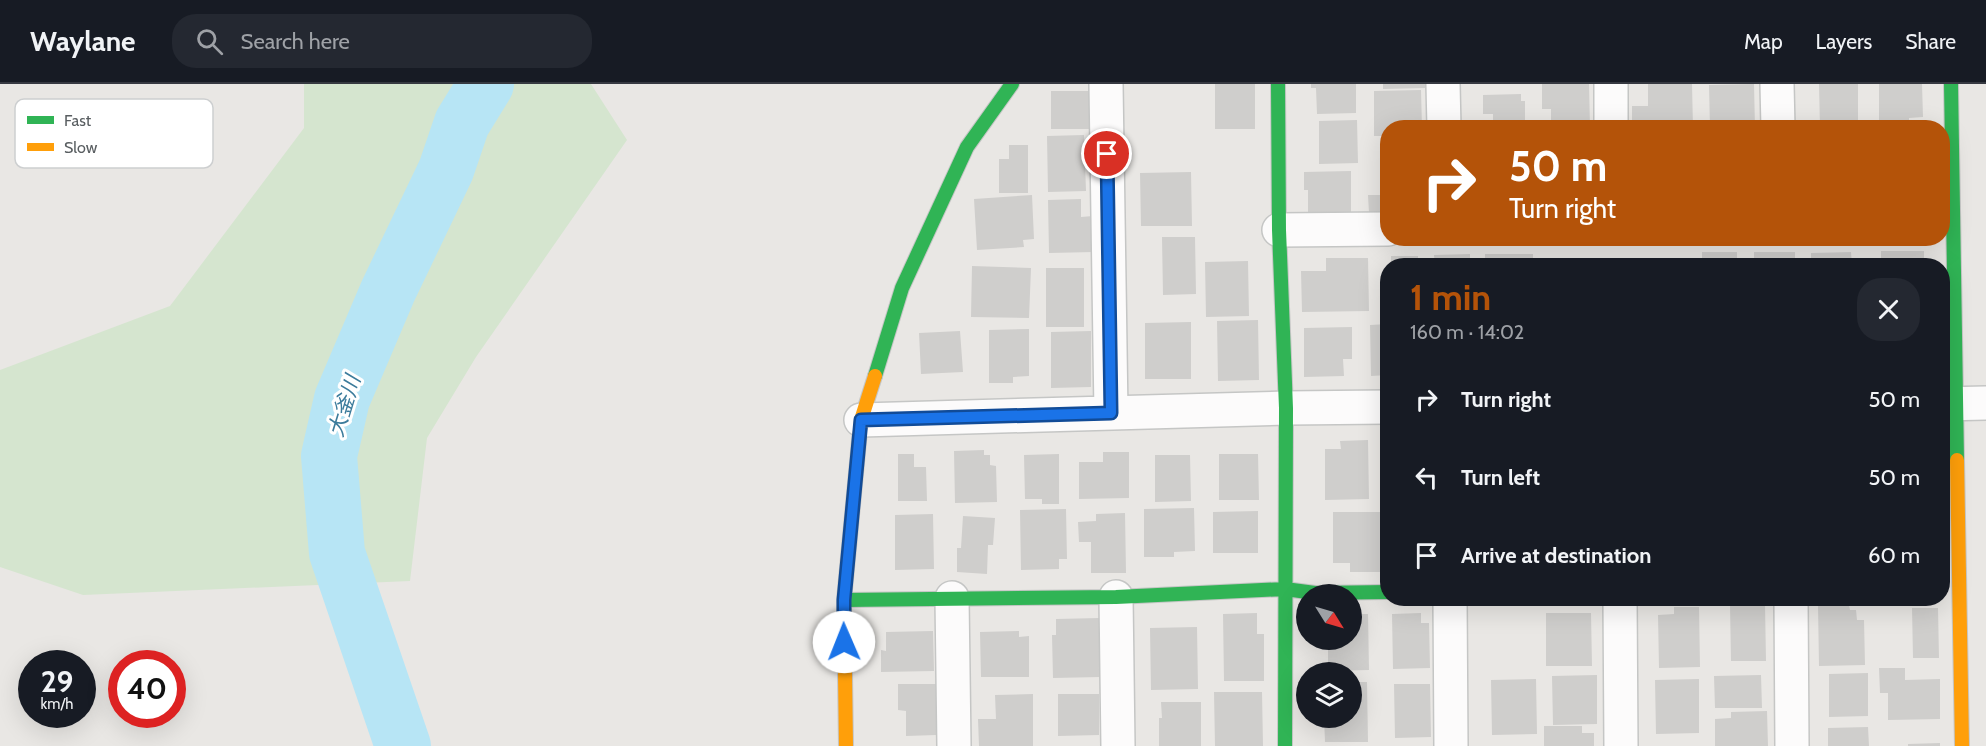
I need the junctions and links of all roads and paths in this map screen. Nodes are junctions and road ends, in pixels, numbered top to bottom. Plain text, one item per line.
1 (1012, 84) edge
2 (1106, 84) edge
3 (1278, 84) edge
4 (1443, 84) edge
5 (1611, 84) edge
6 (1777, 84) edge
7 (1951, 84) edge
8 (1444, 120) edge
9 (1611, 120) edge
10 (1778, 120) edge
11 (1950, 131) edge
12 (1380, 229) edge
13 (1279, 230) junction
14 (1950, 246) edge
15 (1962, 404) edge
16 (1380, 407) edge
17 (1286, 408) junction
18 (1111, 413) junction
19 (861, 420) junction
20 (1951, 582) edge
21 (1285, 589) junction
22 (1380, 592) edge
23 (1116, 597) junction
24 (952, 598) junction
25 (844, 600) junction
26 (1450, 606) edge
27 (1620, 606) edge
28 (1791, 606) edge
29 (846, 746) edge
30 (954, 746) edge
31 (1118, 746) edge
32 (1285, 746) edge
33 (1451, 746) edge
34 (1621, 746) edge
35 (1792, 746) edge
36 (1962, 746) edge

1 - 19 street
2 - 18 street
3 - 13 street
4 - 8 street
5 - 9 street
6 - 10 street
7 - 11 street
12 - 13 street
13 - 17 street
14 - 15 street
15 - 20 street
16 - 17 street
17 - 18 street
17 - 21 street
18 - 19 street
19 - 25 street
20 - 36 street
21 - 22 street
21 - 23 street
21 - 32 street
23 - 24 street
23 - 31 street
24 - 25 street
24 - 30 street
25 - 29 street
26 - 33 street
27 - 34 street
28 - 35 street

